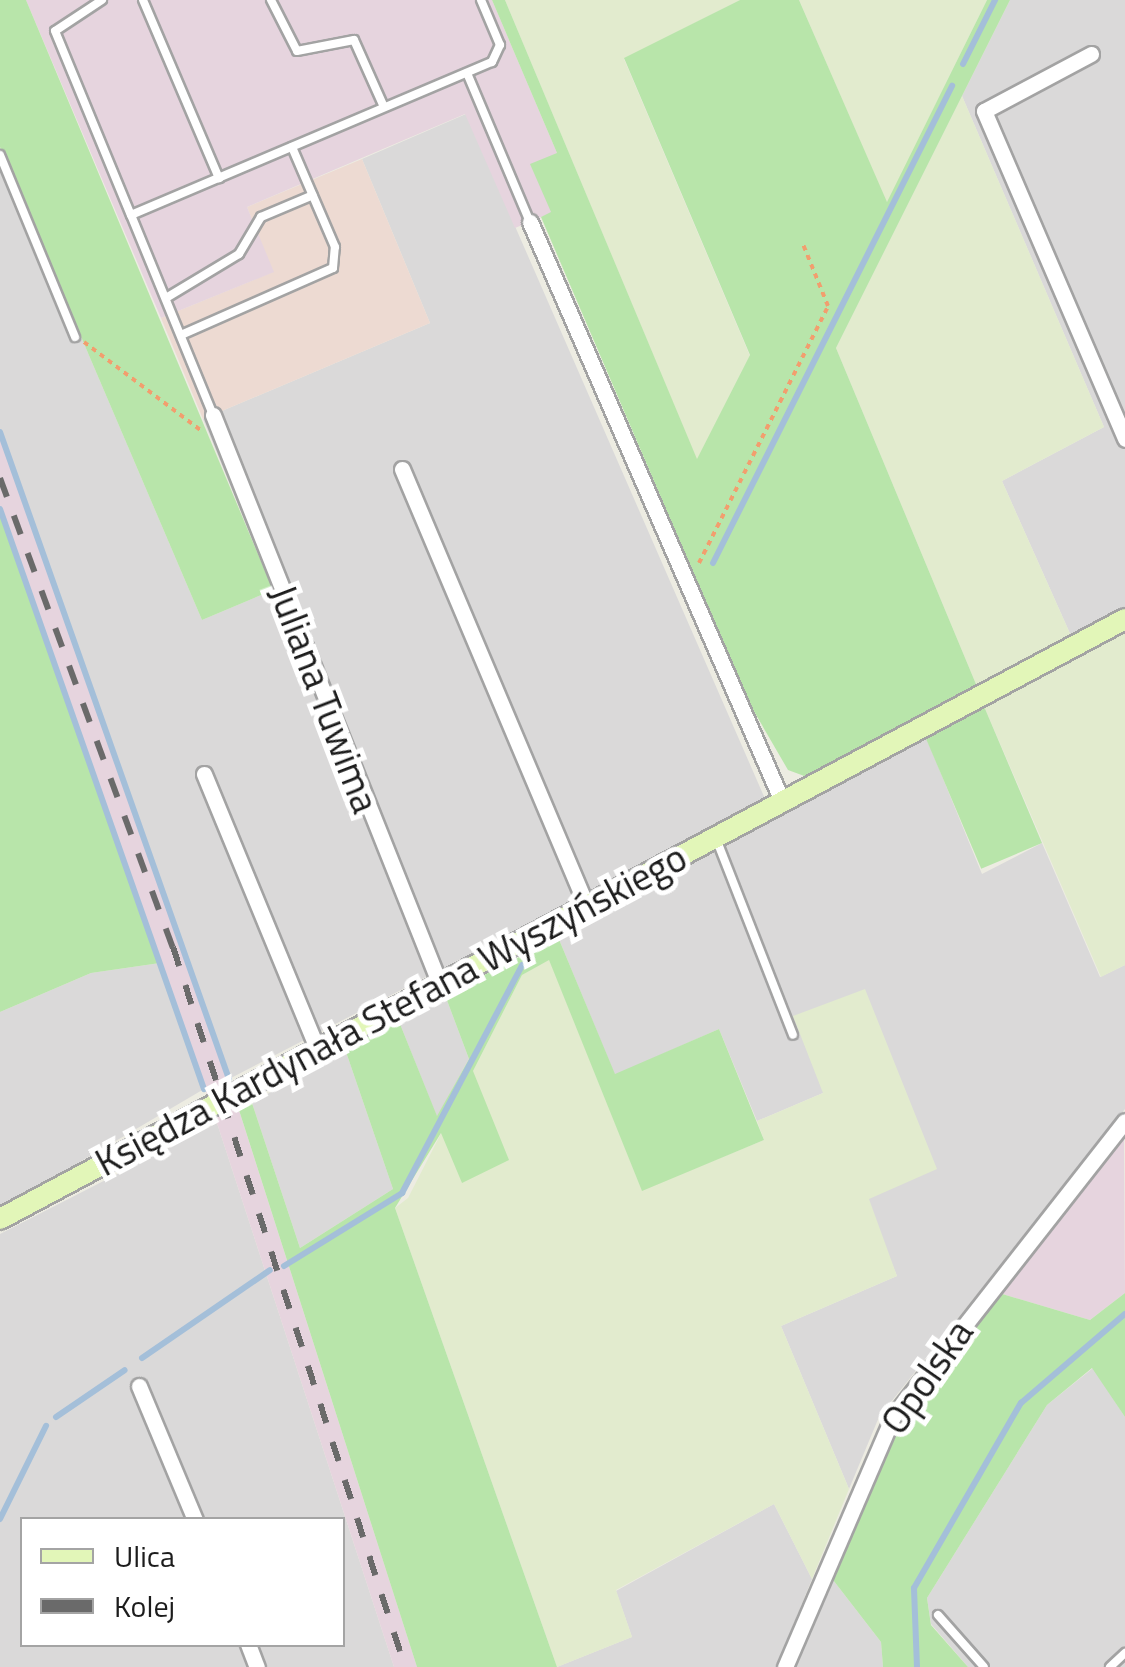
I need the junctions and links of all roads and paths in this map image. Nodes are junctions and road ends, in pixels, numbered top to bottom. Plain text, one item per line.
1 (102, 0) edge
2 (142, 0) edge
3 (271, 0) edge
4 (481, 0) edge
5 (1091, 54) dead end
6 (466, 73) junction
7 (384, 107) junction
8 (292, 147) junction
9 (0, 155) edge
10 (219, 178) junction
11 (313, 195) junction
12 (132, 215) junction
13 (530, 222) joint
14 (804, 244) dead end
15 (166, 298) junction
16 (181, 335) junction
17 (75, 337) joint
18 (216, 421) junction
19 (1125, 439) edge
20 (402, 469) dead end
21 (684, 578) junction
22 (1125, 619) edge
23 (204, 774) dead end
24 (782, 801) junction
25 (715, 837) junction
26 (586, 905) junction
27 (439, 982) junction
28 (793, 1035) dead end
29 (317, 1048) junction
30 (1125, 1121) edge
31 (0, 1219) edge
32 (139, 1386) dead end
33 (194, 1517) edge
34 (938, 1615) dead end
35 (1125, 1653) edge
36 (786, 1667) edge
37 (984, 1667) edge
38 (1110, 1667) edge

1 - 12 lane
2 - 10 lane
3 - 7 lane
4 - 6 lane
5 - 19 street
6 - 7 lane
6 - 13 lane
7 - 8 lane
8 - 10 lane
8 - 11 lane
9 - 17 lane
10 - 12 lane
11 - 15 lane
11 - 16 lane
12 - 15 lane
13 - 21 street
14 - 21 path
15 - 16 lane
16 - 18 lane
17 - 18 path
18 - 27 street, Juliana Tuwima
20 - 26 street
21 - 24 street
22 - 24 street, Księdza Kardynała Stefana Wyszyńskiego
23 - 29 street
24 - 25 street, Księdza Kardynała Stefana Wyszyńskiego
25 - 26 street, Księdza Kardynała Stefana Wyszyńskiego
25 - 28 lane
26 - 27 street, Księdza Kardynała Stefana Wyszyńskiego
27 - 29 street, Księdza Kardynała Stefana Wyszyńskiego
29 - 31 street, Księdza Kardynała Stefana Wyszyńskiego
30 - 36 street, Opolska
32 - 33 street
34 - 37 lane
35 - 38 lane

